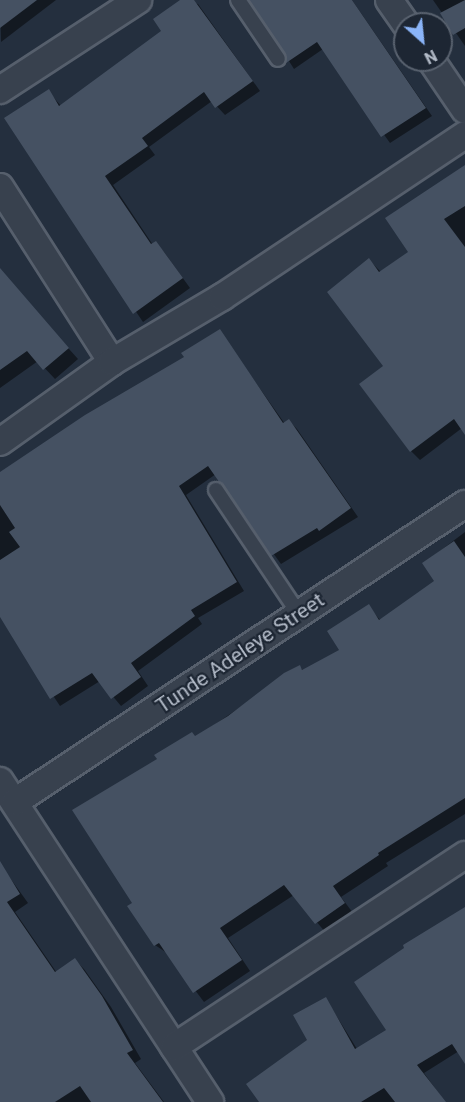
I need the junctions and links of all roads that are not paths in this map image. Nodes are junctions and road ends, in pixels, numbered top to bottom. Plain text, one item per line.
1 (138, 0) edge
2 (238, 0) edge
3 (278, 59) dead end
4 (438, 72) edge
5 (0, 90) edge
6 (465, 110) edge
7 (465, 135) edge
8 (0, 187) edge
9 (112, 362) junction
10 (0, 442) edge
11 (216, 490) dead end
12 (465, 504) edge
13 (299, 614) junction
14 (0, 781) edge
15 (15, 802) junction
16 (465, 855) edge
17 (174, 1047) junction
18 (210, 1102) edge

1 - 5 street
2 - 3 lane
4 - 6 street
7 - 9 street
8 - 9 street
9 - 10 street
11 - 13 lane
12 - 13 street, Tunde Adeleye Street
13 - 15 street, Tunde Adeleye Street
14 - 15 street
15 - 17 street
16 - 17 street
17 - 18 street

